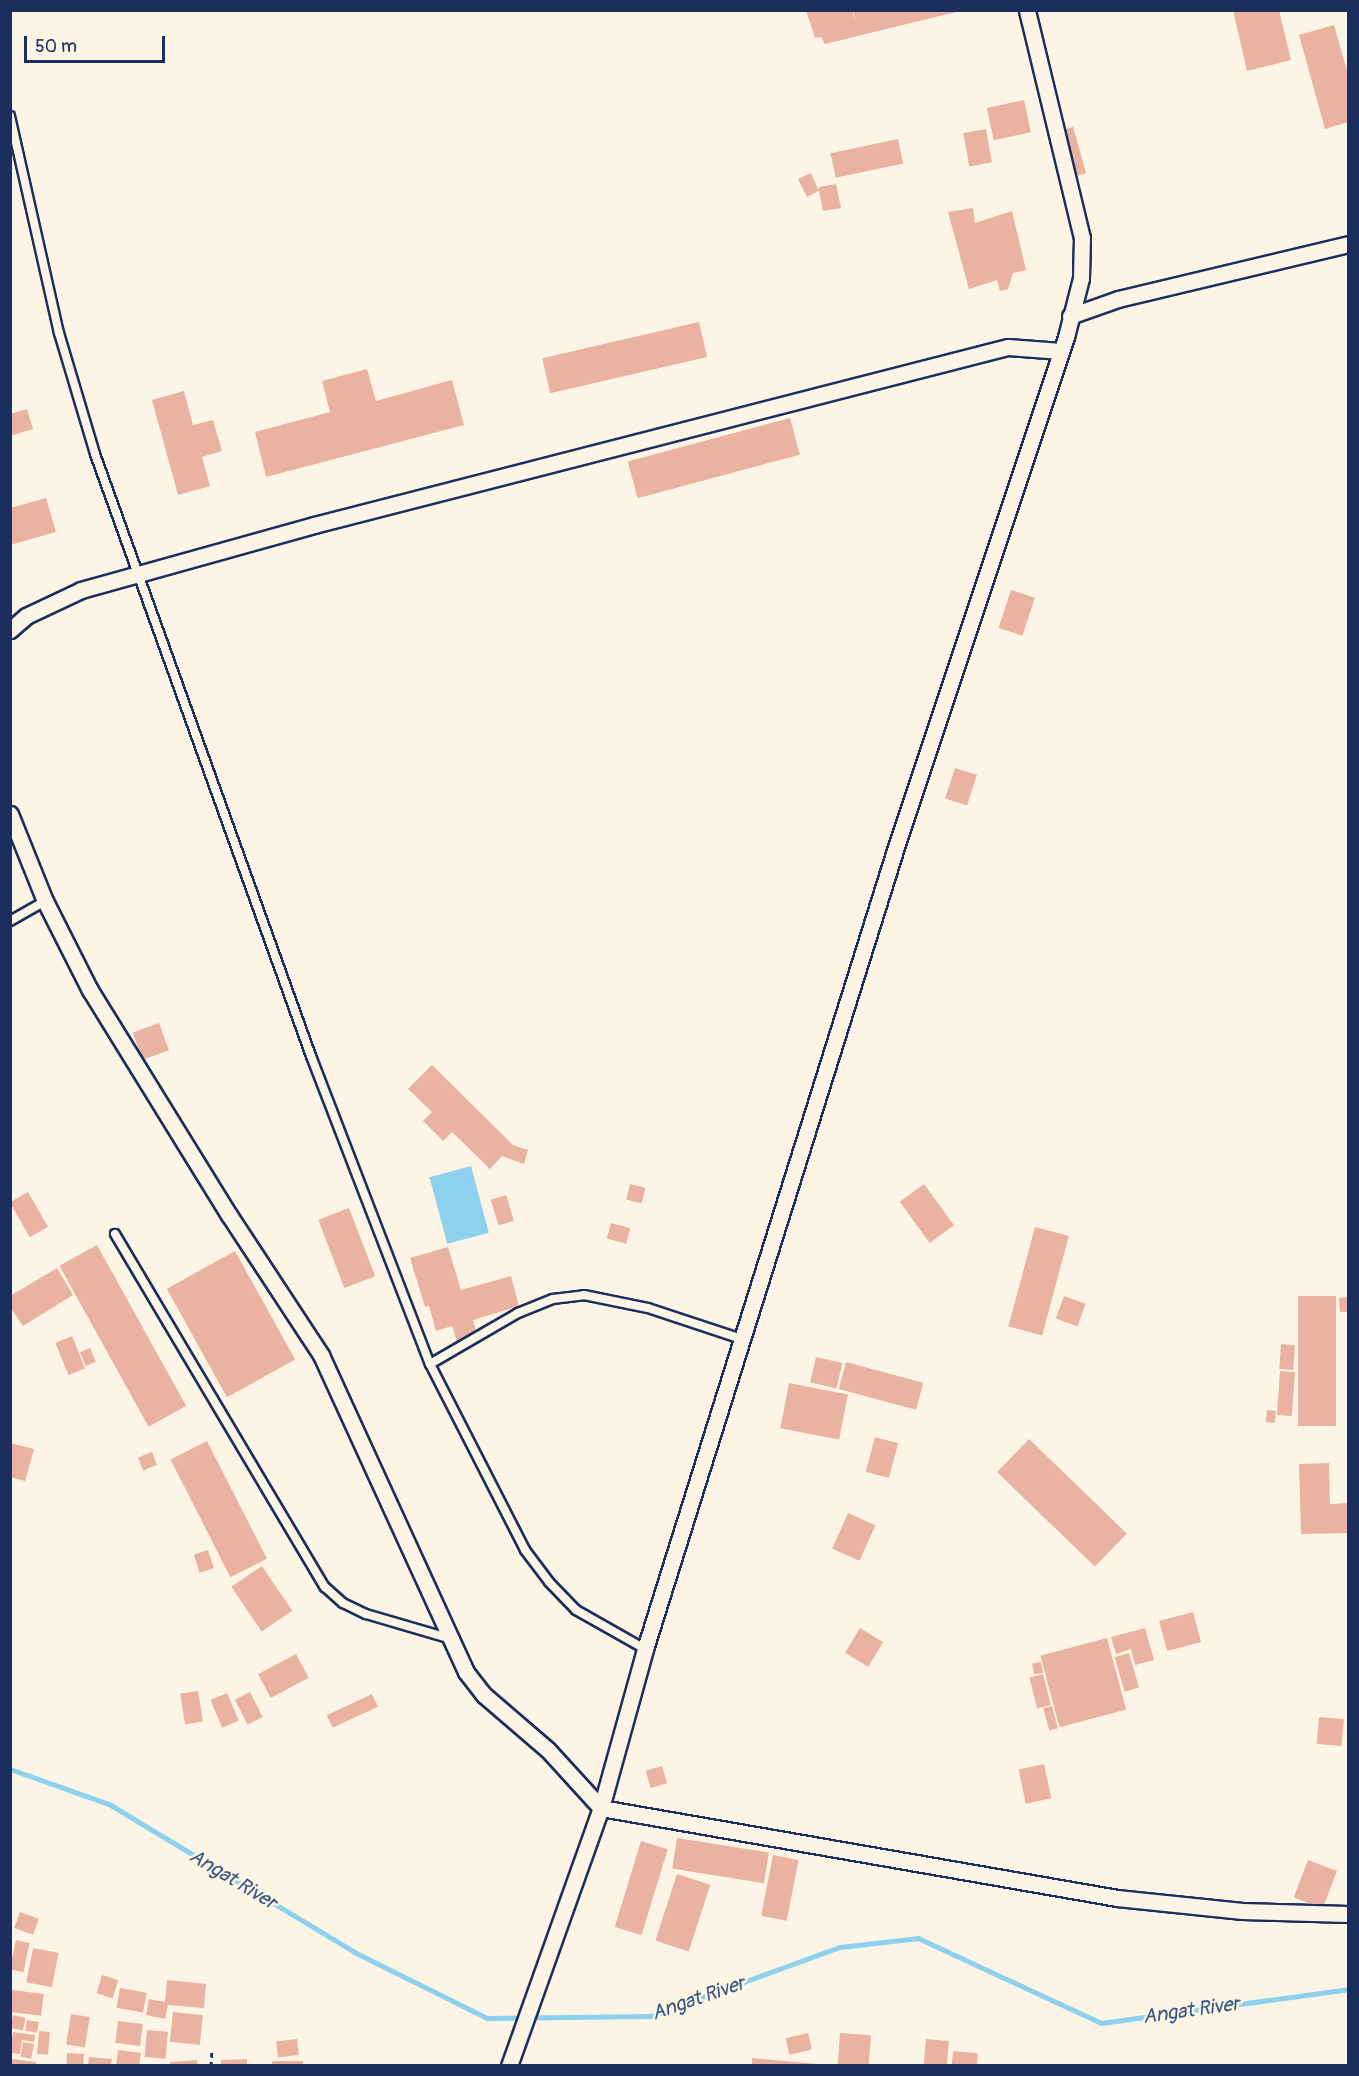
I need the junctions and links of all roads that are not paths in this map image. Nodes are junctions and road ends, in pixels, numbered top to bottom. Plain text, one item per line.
1 (1027, 10) edge
2 (10, 116) edge
3 (1348, 244) edge
4 (1070, 316) junction
5 (1061, 351) junction
6 (139, 574) junction
7 (10, 630) edge
8 (10, 814) edge
9 (45, 901) junction
10 (10, 921) edge
11 (115, 1234) dead end
12 (742, 1339) junction
13 (430, 1364) junction
14 (448, 1638) junction
15 (645, 1649) junction
16 (601, 1808) junction
17 (1348, 1914) edge
18 (509, 2066) edge

1 - 4 street
2 - 6 lane
3 - 4 street
4 - 5 street
5 - 6 street
5 - 12 street
6 - 7 street
6 - 13 lane
8 - 9 street
9 - 10 lane
9 - 14 street
11 - 14 lane
12 - 13 lane
12 - 15 street
13 - 15 lane
14 - 16 street
15 - 16 street
16 - 17 street
16 - 18 street

